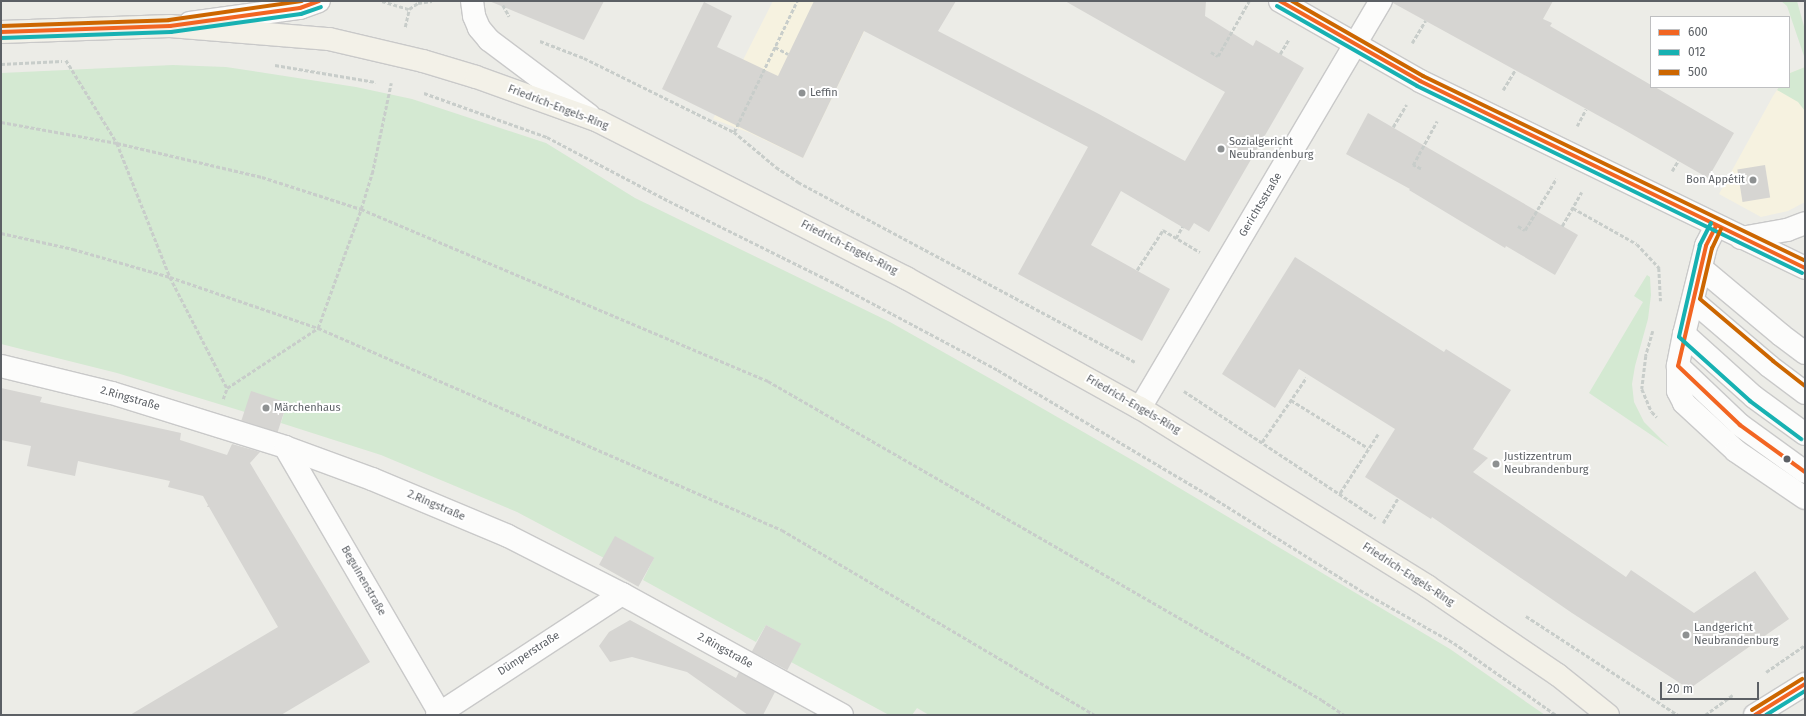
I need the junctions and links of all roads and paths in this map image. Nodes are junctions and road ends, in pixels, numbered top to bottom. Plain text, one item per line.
1 (319, 1) edge
2 (382, 1) edge
3 (432, 1) edge
4 (472, 1) edge
5 (797, 1) edge
6 (1249, 1) edge
7 (1280, 1) edge
8 (1381, 1) edge
9 (170, 26) junction
10 (1, 32) edge
11 (1355, 45) junction
12 (775, 47) junction
13 (1211, 52) dead end
14 (788, 54) dead end
15 (66, 60) junction
16 (73, 60) dead end
17 (1, 64) edge
18 (267, 64) dead end
19 (382, 83) dead end
20 (396, 86) dead end
21 (422, 93) dead end
22 (1451, 96) junction
23 (598, 121) junction
24 (1, 122) edge
25 (734, 132) dead end
26 (117, 143) junction
27 (1570, 154) junction
28 (1596, 167) junction
29 (1421, 170) dead end
30 (361, 209) junction
31 (1805, 223) edge
32 (1518, 226) dead end
33 (1562, 226) dead end
34 (1716, 226) junction
35 (1182, 227) dead end
36 (1, 233) edge
37 (1176, 238) junction
38 (1741, 238) junction
39 (1224, 267) junction
40 (1701, 268) junction
41 (1805, 268) edge
42 (1137, 270) dead end
43 (170, 277) junction
44 (1693, 301) junction
45 (318, 328) junction
46 (1684, 334) junction
47 (1805, 353) edge
48 (1, 366) edge
49 (1678, 366) junction
50 (1306, 378) dead end
51 (1805, 393) edge
52 (1291, 400) junction
53 (1140, 408) junction
54 (1378, 434) dead end
55 (1805, 434) edge
56 (1262, 442) dead end
57 (285, 447) junction
58 (1368, 448) junction
59 (1805, 472) edge
60 (1340, 493) dead end
61 (1398, 498) dead end
62 (1805, 498) edge
63 (1382, 523) dead end
64 (622, 594) junction
65 (1805, 684) edge
66 (439, 714) edge
67 (842, 715) edge
68 (1095, 715) edge
69 (1344, 715) edge
70 (1556, 715) edge
71 (1608, 715) edge
72 (1755, 715) edge

1 - 9 street
2 - 3 path
4 - 23 street
5 - 12 path
6 - 13 path
7 - 11 street
8 - 11 street, Gerichtsstraße
9 - 10 main road, Friedrich-Engels-Ring
9 - 23 main road, Friedrich-Engels-Ring
11 - 22 street
11 - 39 street, Gerichtsstraße
12 - 14 path
12 - 25 path
15 - 16 path
15 - 17 path
15 - 26 path
18 - 19 path
20 - 30 path
21 - 70 path
22 - 27 street
22 - 29 path
23 - 53 main road, Friedrich-Engels-Ring
24 - 26 path
26 - 30 path
26 - 43 path
27 - 28 street
27 - 32 path
28 - 33 path
28 - 34 street
30 - 45 path
30 - 69 path
31 - 38 street
34 - 38 street
34 - 40 street
35 - 37 path
36 - 43 path
37 - 39 path
37 - 42 path
38 - 41 street
39 - 53 street, Gerichtsstraße
40 - 44 street
40 - 47 street
43 - 45 path
43 - 45 path
44 - 46 street
44 - 51 street
45 - 68 path
46 - 49 street
46 - 55 street
48 - 57 street, 2.Ringstraße
49 - 59 street
49 - 62 street
50 - 52 path
52 - 56 path
52 - 58 path
53 - 71 main road, Friedrich-Engels-Ring
54 - 58 path
57 - 64 street, 2.Ringstraße
57 - 66 street, Beguinenstraße
58 - 60 path
61 - 63 path
64 - 66 street, Dümperstraße
64 - 67 street, 2.Ringstraße
65 - 72 street

